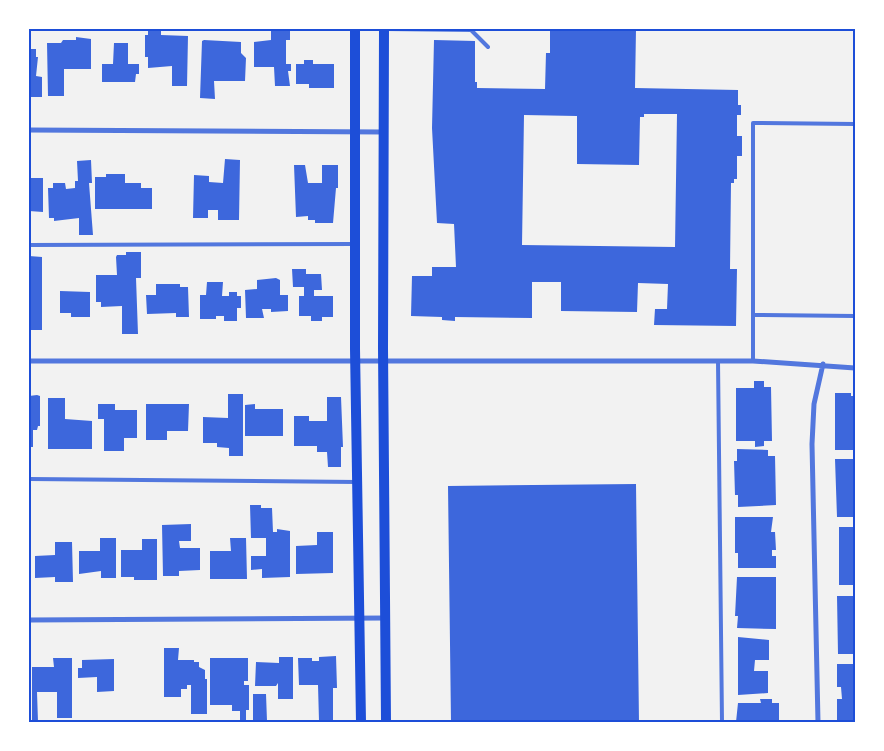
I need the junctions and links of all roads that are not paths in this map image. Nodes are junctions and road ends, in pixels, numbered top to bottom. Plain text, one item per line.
1 (355, 29) edge
2 (384, 29) edge
3 (488, 47) dead end
4 (855, 124) edge
5 (29, 130) edge
6 (354, 132) junction
7 (384, 132) junction
8 (354, 244) junction
9 (29, 245) edge
10 (855, 304) edge
11 (753, 315) junction
12 (29, 360) edge
13 (356, 361) junction
14 (383, 361) junction
15 (718, 361) junction
16 (753, 361) junction
17 (823, 364) junction
18 (855, 368) edge
19 (29, 479) edge
20 (357, 482) junction
21 (359, 618) junction
22 (386, 618) junction
23 (29, 620) edge
24 (361, 722) edge
25 (386, 722) edge
26 (722, 722) edge
27 (818, 722) edge

1 - 6 main road
2 - 3 lane
2 - 7 main road
4 - 11 lane
5 - 6 street
6 - 7 street
6 - 8 main road
7 - 14 main road
8 - 9 lane
8 - 13 main road
10 - 11 lane
11 - 16 lane
12 - 13 street
13 - 14 street
13 - 20 main road
14 - 15 street
14 - 22 main road
15 - 16 street
15 - 26 lane
16 - 17 street
17 - 18 street
17 - 27 street
19 - 20 lane
20 - 21 main road
21 - 22 street
21 - 23 street
21 - 24 main road
22 - 25 main road

